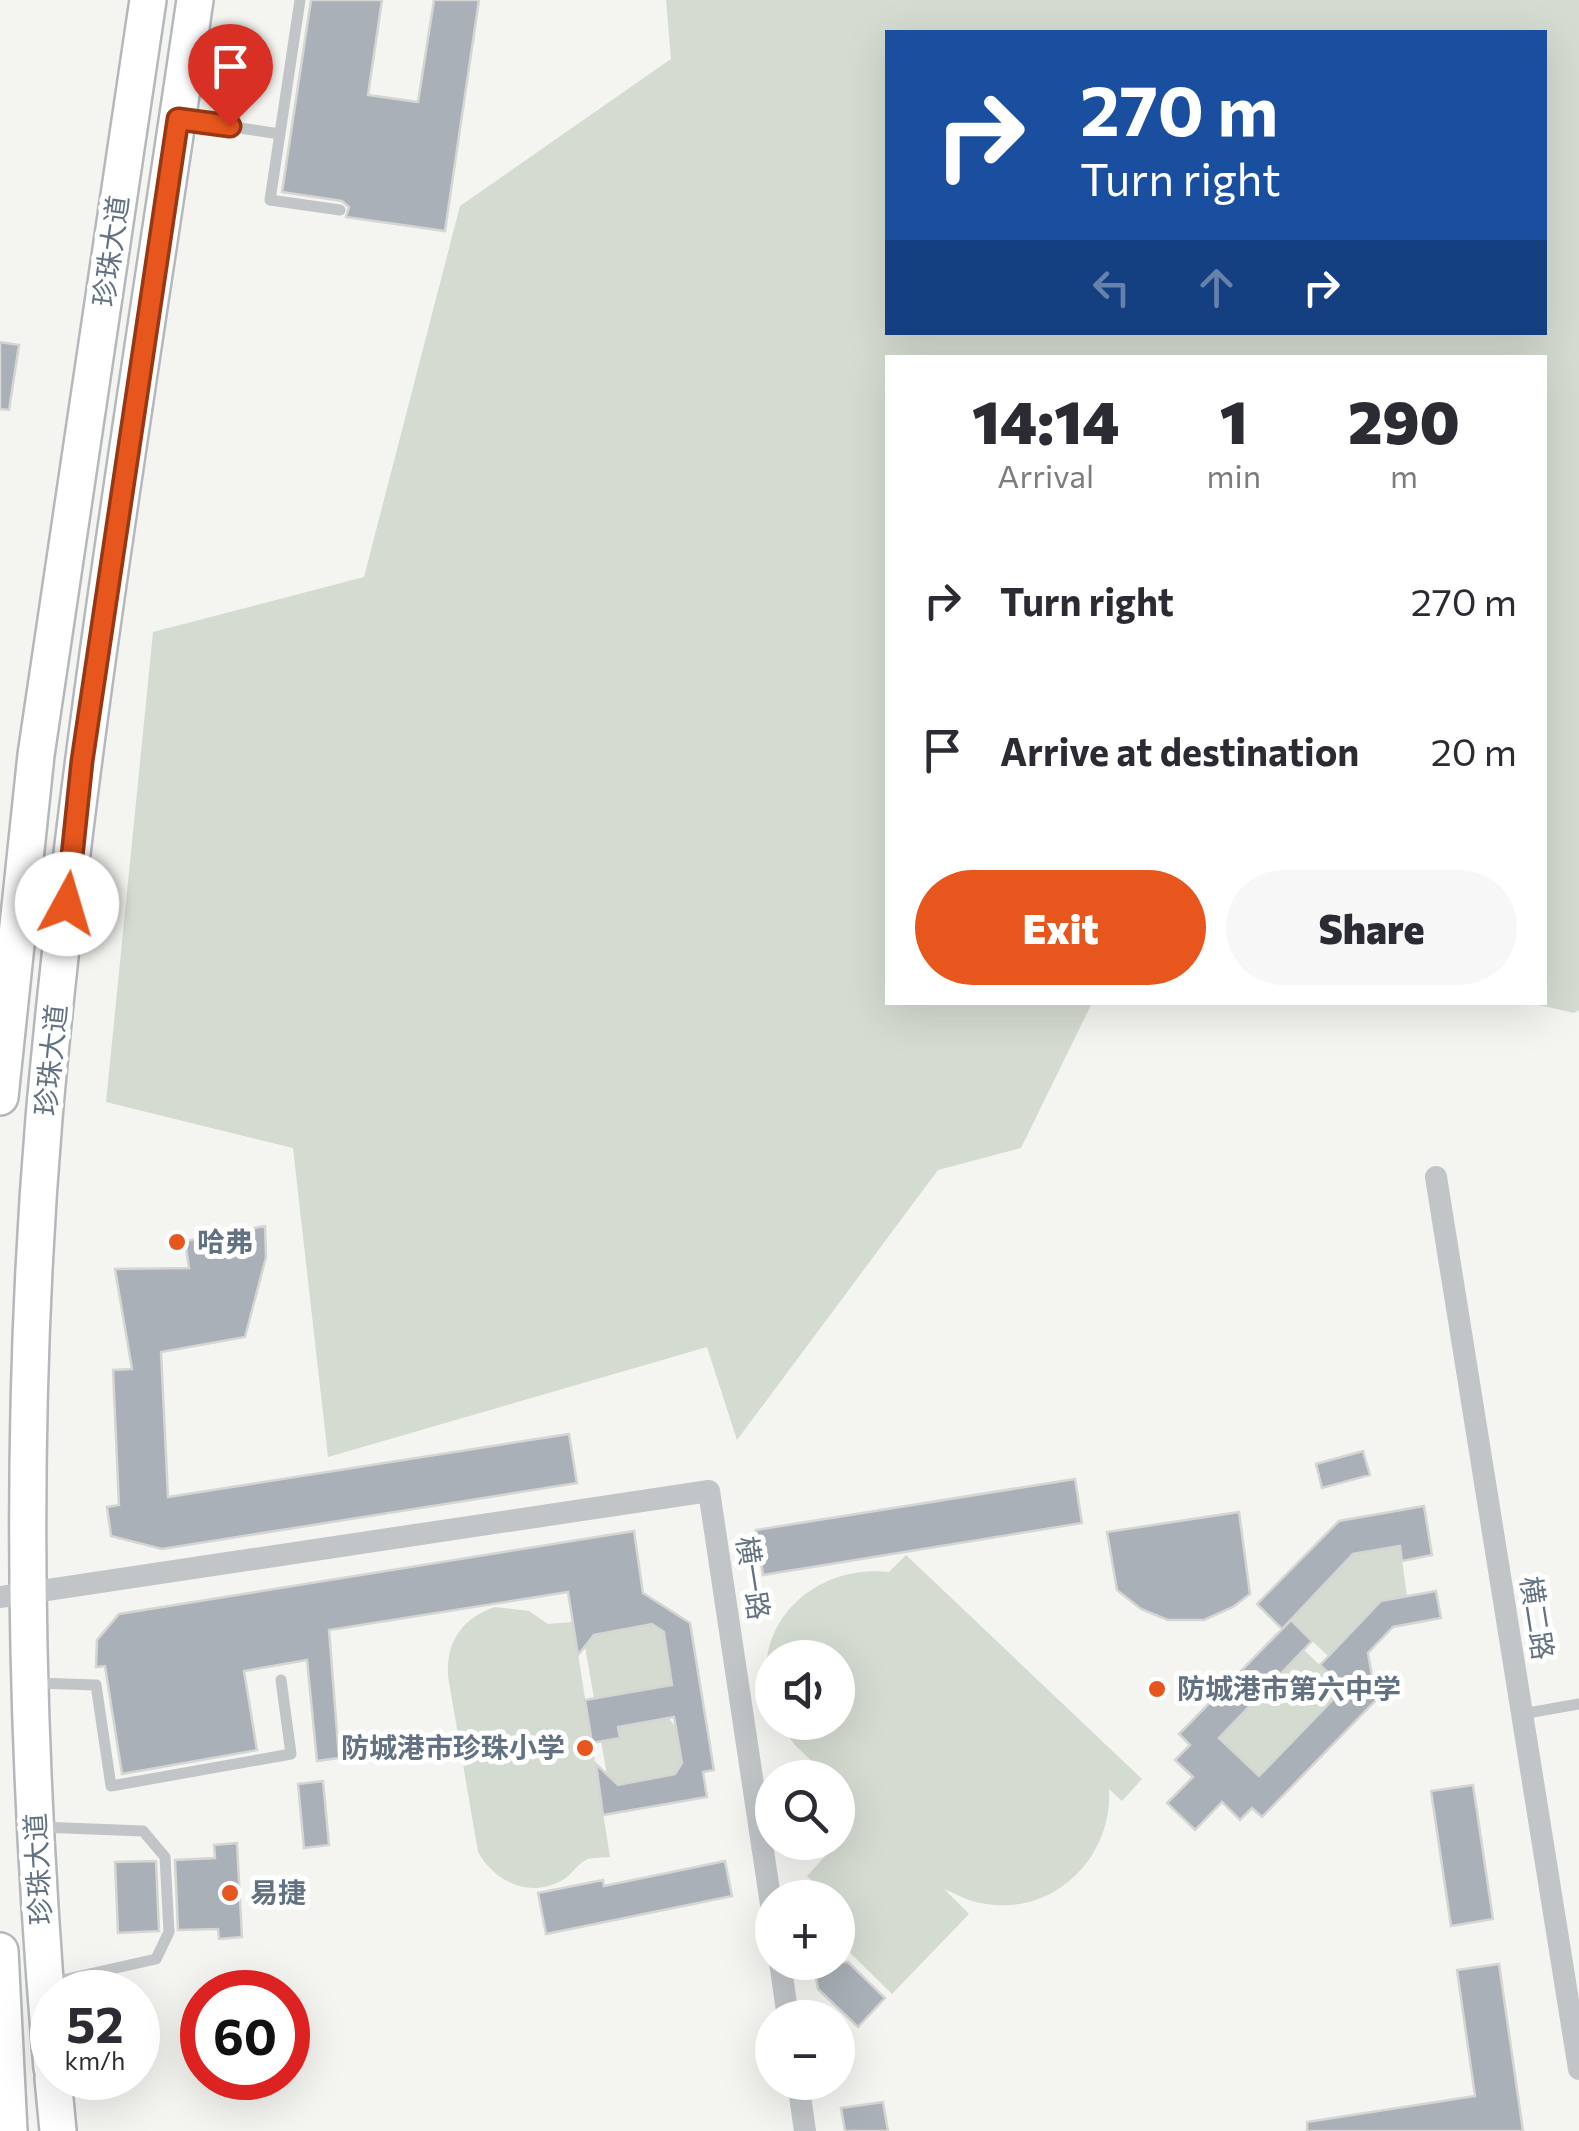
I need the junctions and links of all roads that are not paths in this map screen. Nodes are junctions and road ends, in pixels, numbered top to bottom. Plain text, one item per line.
1 (148, 0) edge
2 (196, 0) edge
3 (300, 0) edge
4 (178, 119) junction
5 (280, 134) junction
6 (340, 210) dead end
7 (0, 1098) edge
8 (1436, 1177) dead end
9 (14, 1595) edge
10 (281, 1680) dead end
11 (32, 1683) junction
12 (1579, 1704) edge
13 (1522, 1714) junction
14 (35, 1826) junction
15 (767, 1880) edge
16 (0, 1951) edge
17 (44, 1970) edge
18 (107, 1970) edge
19 (1579, 2068) edge
20 (55, 2100) edge
21 (801, 2100) edge
22 (9, 2131) edge
23 (58, 2131) edge
24 (806, 2131) edge

1 - 7 main road, 珍珠大道
2 - 4 main road, 珍珠大道
3 - 5 lane
4 - 5 lane
4 - 9 main road, 珍珠大道
5 - 6 lane
8 - 13 street, 横二路
9 - 11 main road, 珍珠大道
9 - 15 street, 横一路
10 - 11 lane
11 - 14 main road, 珍珠大道
12 - 13 lane
13 - 19 street, 横二路
14 - 17 main road, 珍珠大道
14 - 18 lane
16 - 22 main road, 珍珠大道
20 - 23 main road
21 - 24 street

